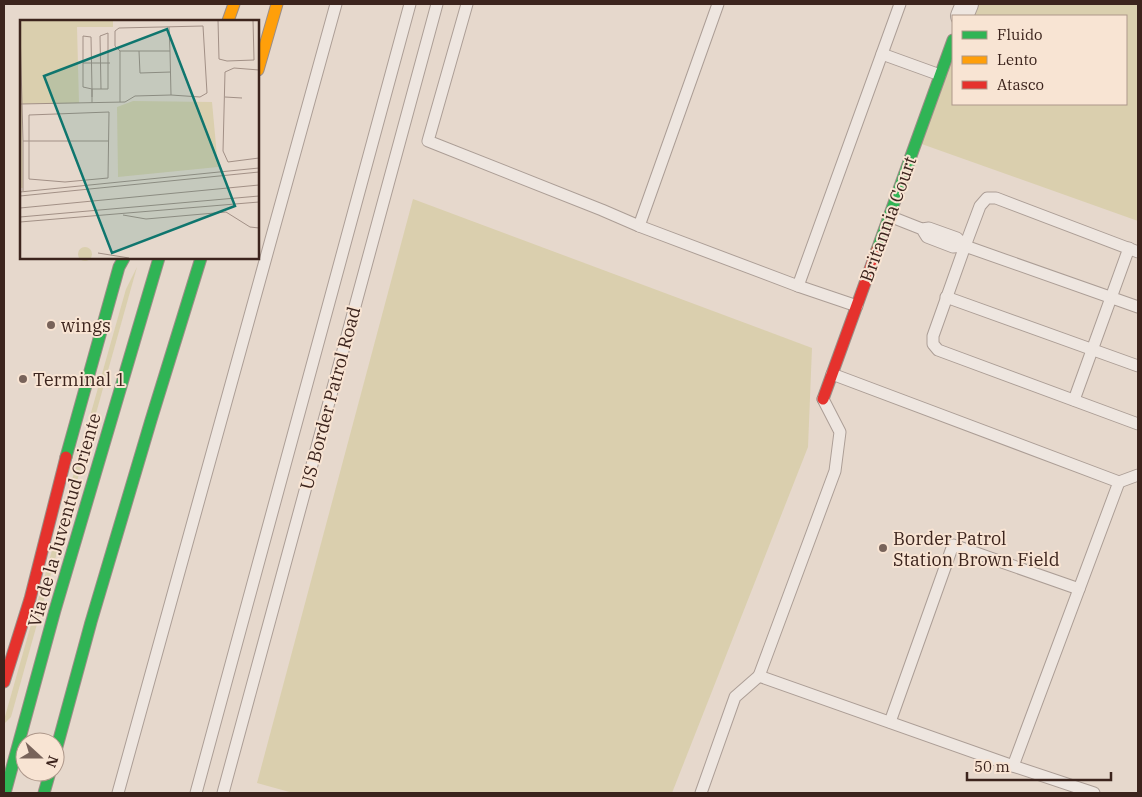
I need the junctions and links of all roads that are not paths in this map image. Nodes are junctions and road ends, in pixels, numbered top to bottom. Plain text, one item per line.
1 (234, 4) edge
2 (277, 4) edge
3 (336, 4) edge
4 (410, 4) edge
5 (437, 4) edge
6 (467, 4) edge
7 (718, 4) edge
8 (900, 4) edge
9 (228, 20) edge
10 (952, 43) edge
11 (882, 54) junction
12 (259, 67) edge
13 (940, 76) junction
14 (889, 216) junction
15 (639, 226) junction
16 (965, 246) junction
17 (1134, 250) edge
18 (123, 259) edge
19 (159, 259) edge
20 (201, 259) edge
21 (798, 286) junction
22 (946, 297) junction
23 (1111, 298) junction
24 (857, 306) junction
25 (1138, 308) edge
26 (1092, 350) junction
27 (1138, 366) edge
28 (832, 374) junction
29 (823, 399) joint
30 (1074, 400) junction
31 (1138, 424) edge
32 (1138, 475) edge
33 (1119, 482) junction
34 (1079, 589) junction
35 (759, 676) junction
36 (4, 682) edge
37 (890, 722) junction
38 (21, 732) edge
39 (61, 732) edge
40 (15, 752) edge
41 (15, 755) edge
42 (4, 759) edge
43 (1013, 766) junction
44 (5, 793) edge
45 (118, 793) edge
46 (196, 793) edge
47 (222, 793) edge
48 (701, 793) edge
49 (1094, 793) edge

1 - 9 main road
2 - 12 main road
3 - 45 lane
4 - 46 lane
5 - 47 lane, US Border Patrol Road
6 - 15 lane
7 - 15 lane
8 - 11 lane
10 - 13 main road, Britannia Court
11 - 13 lane
11 - 21 lane
13 - 14 main road, Britannia Court
14 - 16 lane
14 - 24 main road, Britannia Court
15 - 21 lane
16 - 17 lane
16 - 22 lane
16 - 23 lane
17 - 23 lane
18 - 36 main road
19 - 38 main road, Via de la Juventud Oriente
20 - 39 main road
21 - 24 lane
22 - 26 lane
22 - 30 lane
23 - 25 lane
23 - 26 lane
24 - 28 main road, Britannia Court
26 - 27 lane
26 - 30 lane
28 - 29 main road, Britannia Court
28 - 33 lane
29 - 35 lane
30 - 31 lane
32 - 33 lane
33 - 34 lane
34 - 37 lane
34 - 43 lane
35 - 37 lane
35 - 48 lane
37 - 43 lane
40 - 42 main road
41 - 44 main road, Via de la Juventud Oriente
43 - 49 lane

